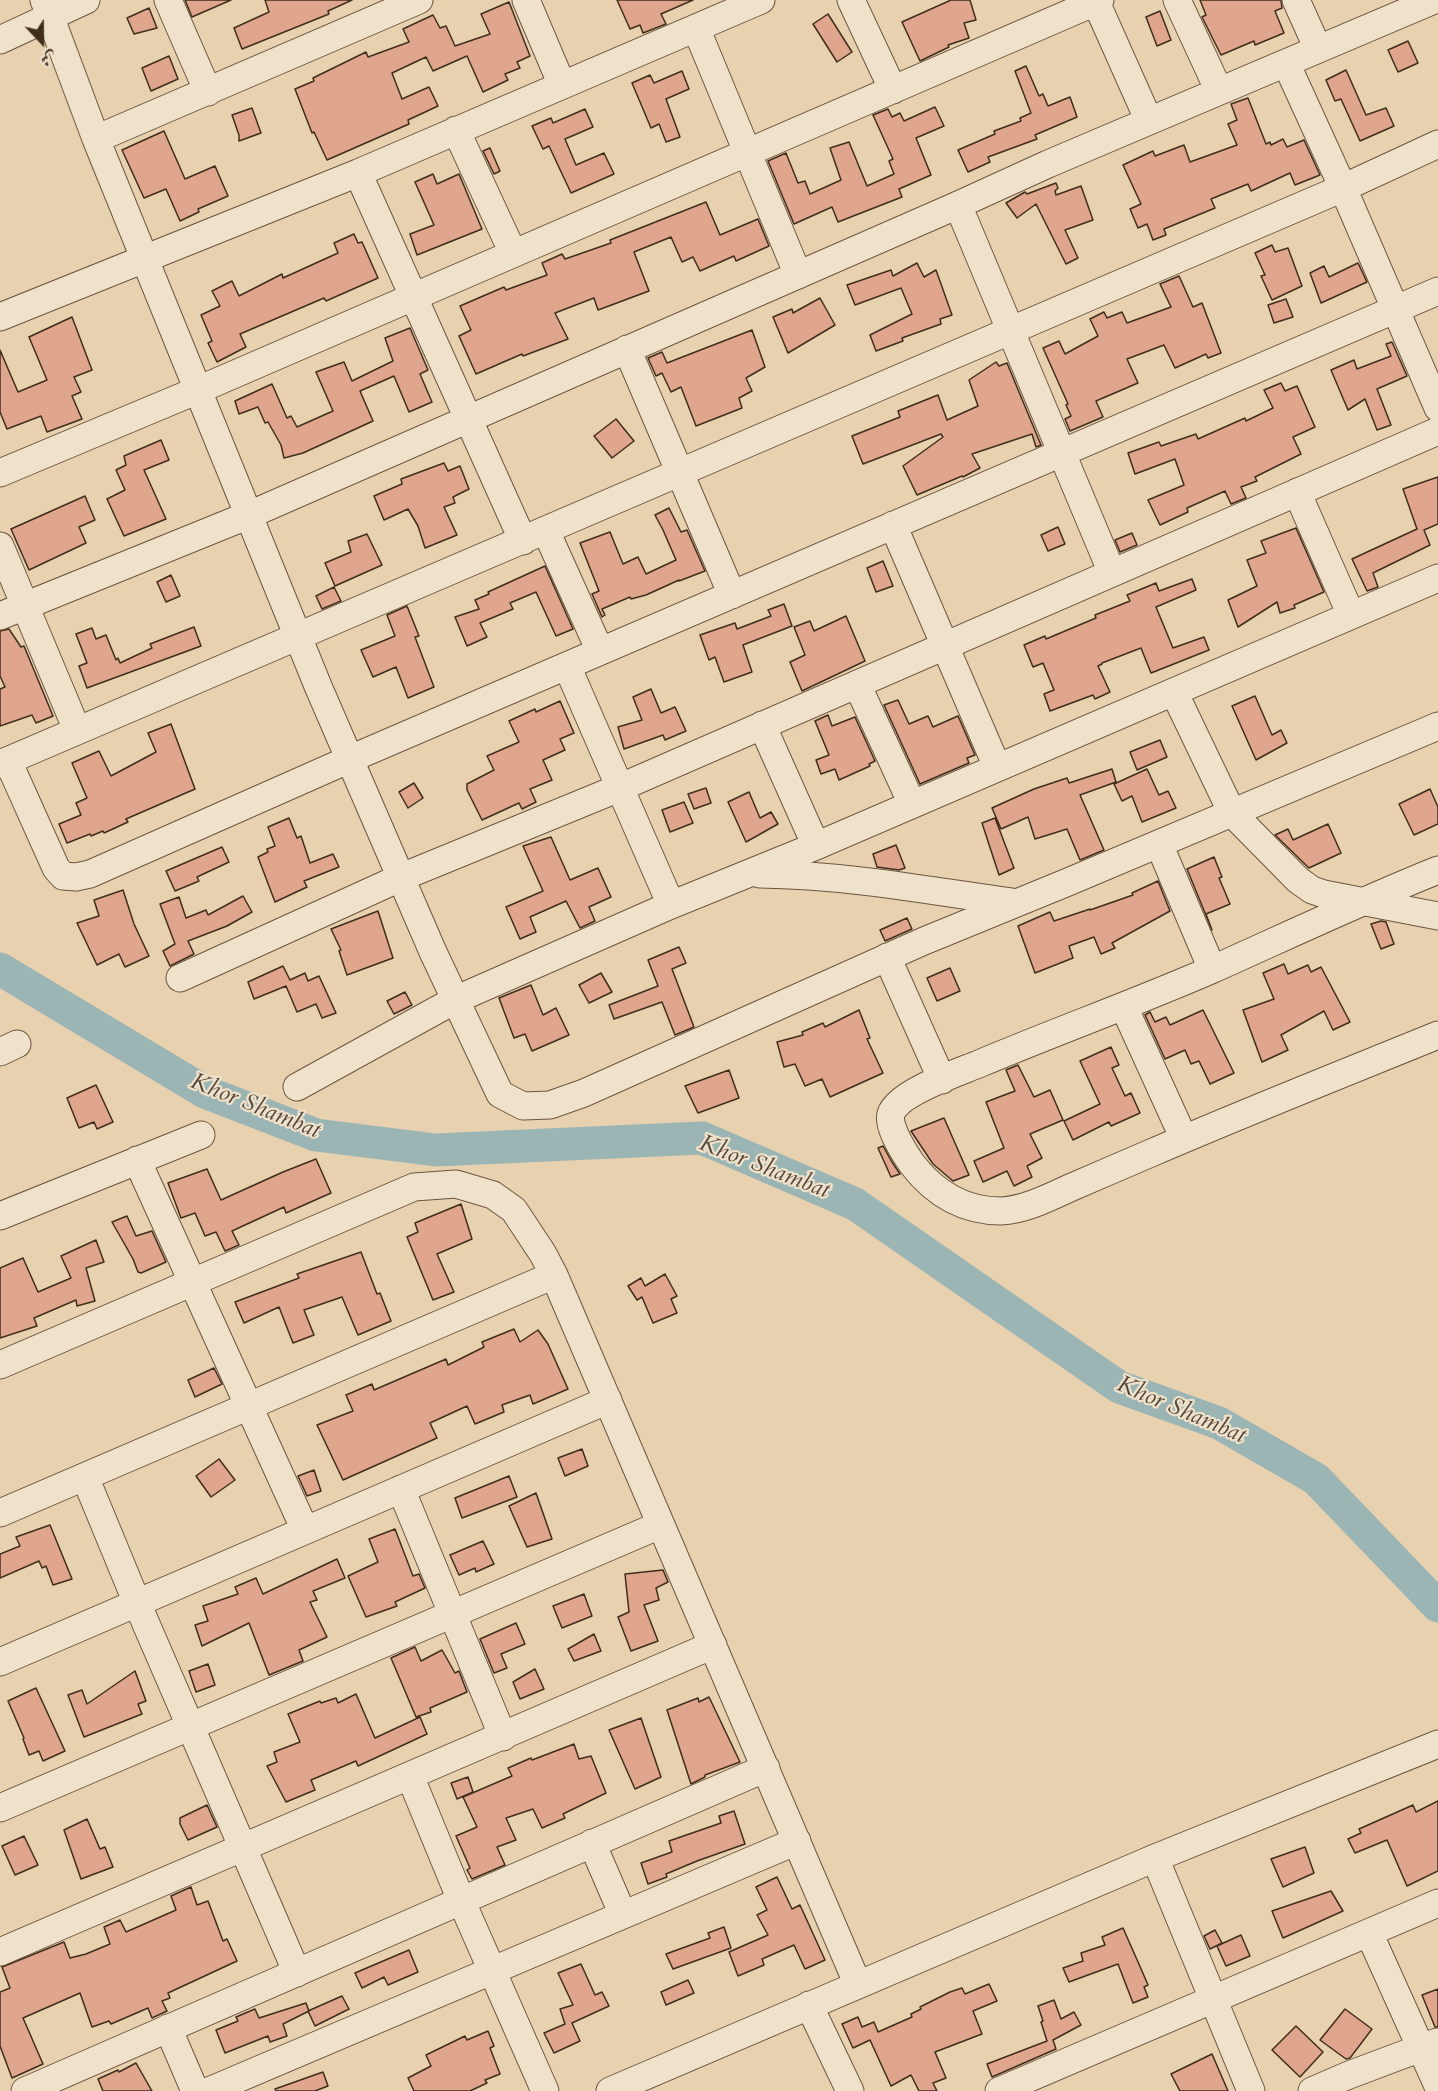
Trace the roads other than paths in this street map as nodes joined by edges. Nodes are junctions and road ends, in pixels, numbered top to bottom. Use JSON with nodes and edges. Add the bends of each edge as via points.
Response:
{"nodes":[{"id":1,"x":86,"y":0,"type":"edge"},
{"id":2,"x":168,"y":0,"type":"edge"},
{"id":3,"x":419,"y":0,"type":"edge"},
{"id":4,"x":526,"y":0,"type":"edge"},
{"id":5,"x":761,"y":0,"type":"edge"},
{"id":6,"x":851,"y":0,"type":"edge"},
{"id":7,"x":1177,"y":0,"type":"edge"},
{"id":8,"x":1296,"y":0,"type":"edge"},
{"id":9,"x":1434,"y":0,"type":"edge"},
{"id":10,"x":1098,"y":1,"type":"edge"},
{"id":11,"x":47,"y":8,"type":"edge"},
{"id":12,"x":696,"y":28,"type":"junction"},
{"id":13,"x":0,"y":40,"type":"edge"},
{"id":14,"x":1318,"y":49,"type":"junction"},
{"id":15,"x":1287,"y":63,"type":"junction"},
{"id":16,"x":562,"y":85,"type":"junction"},
{"id":17,"x":893,"y":90,"type":"junction"},
{"id":18,"x":1219,"y":91,"type":"junction"},
{"id":19,"x":208,"y":92,"type":"junction"},
{"id":20,"x":1149,"y":121,"type":"junction"},
{"id":21,"x":456,"y":130,"type":"junction"},
{"id":22,"x":96,"y":140,"type":"junction"},
{"id":23,"x":1438,"y":144,"type":"edge"},
{"id":24,"x":747,"y":152,"type":"junction"},
{"id":25,"x":358,"y":173,"type":"junction"},
{"id":26,"x":1343,"y":188,"type":"junction"},
{"id":27,"x":958,"y":205,"type":"junction"},
{"id":28,"x":513,"y":253,"type":"junction"},
{"id":29,"x":144,"y":259,"type":"junction"},
{"id":30,"x":798,"y":275,"type":"junction"},
{"id":31,"x":1438,"y":291,"type":"edge"},
{"id":32,"x":414,"y":296,"type":"junction"},
{"id":33,"x":1396,"y":310,"type":"junction"},
{"id":34,"x":0,"y":317,"type":"edge"},
{"id":35,"x":1011,"y":331,"type":"junction"},
{"id":36,"x":627,"y":349,"type":"junction"},
{"id":37,"x":198,"y":390,"type":"junction"},
{"id":38,"x":1438,"y":408,"type":"edge"},
{"id":39,"x":468,"y":420,"type":"junction"},
{"id":40,"x":1438,"y":431,"type":"edge"},
{"id":41,"x":1062,"y":453,"type":"junction"},
{"id":42,"x":0,"y":472,"type":"edge"},
{"id":43,"x":679,"y":473,"type":"junction"},
{"id":44,"x":1297,"y":492,"type":"junction"},
{"id":45,"x":249,"y":515,"type":"junction"},
{"id":46,"x":893,"y":525,"type":"junction"},
{"id":47,"x":535,"y":536,"type":"junction"},
{"id":48,"x":0,"y":546,"type":"edge"},
{"id":49,"x":1112,"y":573,"type":"junction"},
{"id":50,"x":1438,"y":578,"type":"edge"},
{"id":51,"x":732,"y":595,"type":"junction"},
{"id":52,"x":25,"y":606,"type":"junction"},
{"id":53,"x":1351,"y":615,"type":"junction"},
{"id":54,"x":0,"y":616,"type":"edge"},
{"id":55,"x":299,"y":636,"type":"junction"},
{"id":56,"x":945,"y":646,"type":"junction"},
{"id":57,"x":600,"y":651,"type":"junction"},
{"id":58,"x":567,"y":666,"type":"junction"},
{"id":59,"x":857,"y":684,"type":"junction"},
{"id":60,"x":1174,"y":692,"type":"junction"},
{"id":61,"x":762,"y":725,"type":"junction"},
{"id":62,"x":1438,"y":726,"type":"edge"},
{"id":63,"x":77,"y":730,"type":"junction"},
{"id":64,"x":350,"y":759,"type":"junction"},
{"id":65,"x":4,"y":762,"type":"edge"},
{"id":66,"x":997,"y":767,"type":"junction"},
{"id":67,"x":619,"y":788,"type":"junction"},
{"id":68,"x":912,"y":804,"type":"junction"},
{"id":69,"x":1232,"y":813,"type":"junction"},
{"id":70,"x":1159,"y":844,"type":"junction"},
{"id":71,"x":816,"y":846,"type":"junction"},
{"id":72,"x":1438,"y":870,"type":"edge"},
{"id":73,"x":749,"y":874,"type":"junction"},
{"id":74,"x":402,"y":877,"type":"junction"},
{"id":75,"x":1363,"y":900,"type":"junction"},
{"id":76,"x":1018,"y":903,"type":"junction"},
{"id":77,"x":671,"y":905,"type":"junction"},
{"id":78,"x":1438,"y":916,"type":"edge"},
{"id":79,"x":887,"y":957,"type":"junction"},
{"id":80,"x":1212,"y":969,"type":"junction"},
{"id":81,"x":180,"y":978,"type":"dead end"},
{"id":82,"x":455,"y":1000,"type":"junction"},
{"id":83,"x":1124,"y":1006,"type":"junction"},
{"id":84,"x":1438,"y":1035,"type":"edge"},
{"id":85,"x":942,"y":1080,"type":"junction"},
{"id":86,"x":297,"y":1086,"type":"dead end"},
{"id":87,"x":201,"y":1136,"type":"dead end"},
{"id":88,"x":1184,"y":1139,"type":"junction"},
{"id":89,"x":137,"y":1160,"type":"junction"},
{"id":90,"x":0,"y":1216,"type":"edge"},
{"id":91,"x":554,"y":1275,"type":"junction"},
{"id":92,"x":194,"y":1282,"type":"junction"},
{"id":93,"x":0,"y":1365,"type":"edge"},
{"id":94,"x":608,"y":1400,"type":"junction"},
{"id":95,"x":249,"y":1406,"type":"junction"},
{"id":96,"x":85,"y":1476,"type":"junction"},
{"id":97,"x":401,"y":1489,"type":"junction"},
{"id":98,"x":0,"y":1513,"type":"edge"},
{"id":99,"x":660,"y":1524,"type":"junction"},
{"id":100,"x":305,"y":1530,"type":"junction"},
{"id":101,"x":137,"y":1603,"type":"junction"},
{"id":102,"x":453,"y":1613,"type":"junction"},
{"id":103,"x":713,"y":1646,"type":"junction"},
{"id":104,"x":0,"y":1662,"type":"edge"},
{"id":105,"x":190,"y":1726,"type":"junction"},
{"id":106,"x":502,"y":1737,"type":"junction"},
{"id":107,"x":1438,"y":1744,"type":"edge"},
{"id":108,"x":766,"y":1768,"type":"junction"},
{"id":109,"x":410,"y":1776,"type":"junction"},
{"id":110,"x":0,"y":1808,"type":"edge"},
{"id":111,"x":797,"y":1841,"type":"junction"},
{"id":112,"x":592,"y":1844,"type":"junction"},
{"id":113,"x":242,"y":1848,"type":"junction"},
{"id":114,"x":1155,"y":1858,"type":"junction"},
{"id":115,"x":461,"y":1900,"type":"junction"},
{"id":116,"x":1438,"y":1903,"type":"edge"},
{"id":117,"x":623,"y":1915,"type":"junction"},
{"id":118,"x":1369,"y":1933,"type":"junction"},
{"id":119,"x":0,"y":1952,"type":"edge"},
{"id":120,"x":492,"y":1971,"type":"junction"},
{"id":121,"x":297,"y":1973,"type":"junction"},
{"id":122,"x":858,"y":1985,"type":"junction"},
{"id":123,"x":1214,"y":1999,"type":"junction"},
{"id":124,"x":809,"y":2005,"type":"junction"},
{"id":125,"x":168,"y":2028,"type":"junction"},
{"id":126,"x":1429,"y":2045,"type":"edge"},
{"id":127,"x":1438,"y":2086,"type":"edge"},
{"id":128,"x":25,"y":2091,"type":"edge"},
{"id":129,"x":195,"y":2091,"type":"edge"},
{"id":130,"x":209,"y":2091,"type":"edge"},
{"id":131,"x":545,"y":2091,"type":"edge"},
{"id":132,"x":610,"y":2091,"type":"edge"},
{"id":133,"x":850,"y":2091,"type":"edge"},
{"id":134,"x":999,"y":2091,"type":"edge"},
{"id":135,"x":1251,"y":2091,"type":"edge"},
{"id":136,"x":1312,"y":2091,"type":"edge"}],
"edges":[{"from":1,"to":11,"type":"street"},
{"from":2,"to":19,"type":"street"},
{"from":3,"to":19,"type":"street"},
{"from":4,"to":16,"type":"street"},
{"from":5,"to":12,"type":"street"},
{"from":6,"to":17,"type":"street"},
{"from":7,"to":18,"type":"street"},
{"from":8,"to":14,"type":"street"},
{"from":9,"to":14,"type":"street"},
{"from":10,"to":17,"type":"street"},
{"from":10,"to":20,"type":"street"},
{"from":11,"to":13,"type":"street"},
{"from":11,"to":22,"type":"street"},
{"from":12,"to":16,"type":"street"},
{"from":12,"to":24,"type":"street"},
{"from":14,"to":15,"type":"street"},
{"from":15,"to":18,"type":"street"},
{"from":15,"to":26,"type":"street"},
{"from":16,"to":21,"type":"street"},
{"from":17,"to":24,"type":"street"},
{"from":18,"to":20,"type":"street"},
{"from":19,"to":22,"type":"street"},
{"from":20,"to":27,"type":"street"},
{"from":21,"to":25,"type":"street"},
{"from":21,"to":28,"type":"street"},
{"from":22,"to":29,"type":"street"},
{"from":23,"to":26,"type":"street"},
{"from":24,"to":28,"type":"street"},
{"from":24,"to":30,"type":"street"},
{"from":25,"to":29,"type":"street"},
{"from":25,"to":32,"type":"street"},
{"from":26,"to":33,"type":"street"},
{"from":26,"to":35,"type":"street"},
{"from":27,"to":30,"type":"street"},
{"from":27,"to":35,"type":"street"},
{"from":28,"to":32,"type":"street"},
{"from":29,"to":34,"type":"street"},
{"from":29,"to":37,"type":"street"},
{"from":30,"to":36,"type":"street"},
{"from":31,"to":33,"type":"street"},
{"from":32,"to":37,"type":"street"},
{"from":32,"to":39,"type":"street"},
{"from":33,"to":38,"type":"street"},
{"from":33,"to":41,"type":"street"},
{"from":35,"to":41,"type":"street"},
{"from":35,"to":43,"type":"street"},
{"from":36,"to":39,"type":"street"},
{"from":36,"to":43,"type":"street"},
{"from":37,"to":42,"type":"street"},
{"from":37,"to":45,"type":"street"},
{"from":39,"to":45,"type":"street"},
{"from":39,"to":47,"type":"street"},
{"from":40,"to":44,"type":"street"},
{"from":41,"to":46,"type":"street"},
{"from":41,"to":49,"type":"street"},
{"from":43,"to":47,"type":"street"},
{"from":43,"to":51,"type":"street"},
{"from":44,"to":49,"type":"street"},
{"from":44,"to":53,"type":"street"},
{"from":45,"to":52,"type":"street"},
{"from":45,"to":55,"type":"street"},
{"from":46,"to":51,"type":"street"},
{"from":46,"to":56,"type":"street"},
{"from":47,"to":55,"type":"street"},
{"from":47,"to":57,"type":"street"},
{"from":48,"to":52,"type":"street"},
{"from":49,"to":56,"type":"street"},
{"from":50,"to":53,"type":"street"},
{"from":51,"to":57,"type":"street"},
{"from":52,"to":54,"type":"street"},
{"from":52,"to":63,"type":"street"},
{"from":53,"to":60,"type":"street"},
{"from":55,"to":63,"type":"street"},
{"from":55,"to":64,"type":"street"},
{"from":56,"to":59,"type":"street"},
{"from":56,"to":66,"type":"street"},
{"from":57,"to":58,"type":"street"},
{"from":58,"to":64,"type":"street"},
{"from":58,"to":67,"type":"street"},
{"from":59,"to":61,"type":"street"},
{"from":59,"to":68,"type":"street"},
{"from":60,"to":66,"type":"street"},
{"from":60,"to":69,"type":"street"},
{"from":61,"to":67,"type":"street"},
{"from":61,"to":71,"type":"street"},
{"from":62,"to":69,"type":"street"},
{"from":63,"to":65,"type":"street"},
{"from":64,"to":65,"type":"street","via":[[76,877],[63,876],[56,868]]},
{"from":64,"to":74,"type":"street"},
{"from":66,"to":68,"type":"street"},
{"from":67,"to":74,"type":"street"},
{"from":67,"to":77,"type":"street"},
{"from":68,"to":71,"type":"street"},
{"from":69,"to":70,"type":"street"},
{"from":69,"to":75,"type":"street","via":[[1312,890]]},
{"from":70,"to":76,"type":"street"},
{"from":70,"to":80,"type":"street"},
{"from":71,"to":73,"type":"street"},
{"from":72,"to":75,"type":"street"},
{"from":73,"to":76,"type":"street","via":[[856,879]]},
{"from":73,"to":77,"type":"street"},
{"from":74,"to":81,"type":"street"},
{"from":74,"to":82,"type":"street"},
{"from":75,"to":78,"type":"street"},
{"from":75,"to":80,"type":"street"},
{"from":76,"to":79,"type":"street"},
{"from":77,"to":82,"type":"street"},
{"from":79,"to":82,"type":"street","via":[[584,1093],[550,1104],[523,1106],[500,1094]]},
{"from":79,"to":85,"type":"street"},
{"from":80,"to":83,"type":"street"},
{"from":82,"to":86,"type":"street"},
{"from":83,"to":85,"type":"street"},
{"from":83,"to":88,"type":"street"},
{"from":84,"to":88,"type":"street"},
{"from":85,"to":88,"type":"street","via":[[898,1103],[891,1121],[905,1155],[922,1178],[943,1195],[976,1210],[1005,1211],[1037,1202]]},
{"from":87,"to":89,"type":"street"},
{"from":89,"to":90,"type":"street"},
{"from":89,"to":92,"type":"street"},
{"from":91,"to":92,"type":"street","via":[[514,1210],[493,1195],[456,1184],[414,1187]]},
{"from":91,"to":94,"type":"street"},
{"from":91,"to":95,"type":"street"},
{"from":92,"to":93,"type":"street"},
{"from":92,"to":95,"type":"street"},
{"from":94,"to":97,"type":"street"},
{"from":94,"to":99,"type":"street"},
{"from":95,"to":96,"type":"street"},
{"from":95,"to":100,"type":"street"},
{"from":96,"to":98,"type":"street"},
{"from":96,"to":101,"type":"street"},
{"from":97,"to":100,"type":"street"},
{"from":97,"to":102,"type":"street"},
{"from":99,"to":102,"type":"street"},
{"from":99,"to":103,"type":"street"},
{"from":100,"to":101,"type":"street"},
{"from":101,"to":104,"type":"street"},
{"from":101,"to":105,"type":"street"},
{"from":102,"to":105,"type":"street"},
{"from":102,"to":106,"type":"street"},
{"from":103,"to":106,"type":"street"},
{"from":103,"to":108,"type":"street"},
{"from":105,"to":110,"type":"street"},
{"from":105,"to":113,"type":"street"},
{"from":106,"to":109,"type":"street"},
{"from":107,"to":114,"type":"street"},
{"from":108,"to":111,"type":"street"},
{"from":108,"to":112,"type":"street"},
{"from":109,"to":113,"type":"street"},
{"from":109,"to":115,"type":"street"},
{"from":111,"to":117,"type":"street"},
{"from":111,"to":122,"type":"street"},
{"from":112,"to":115,"type":"street"},
{"from":112,"to":117,"type":"street"},
{"from":113,"to":119,"type":"street"},
{"from":113,"to":121,"type":"street"},
{"from":114,"to":122,"type":"street"},
{"from":114,"to":123,"type":"street"},
{"from":115,"to":120,"type":"street"},
{"from":115,"to":121,"type":"street"},
{"from":116,"to":118,"type":"street"},
{"from":117,"to":120,"type":"street"},
{"from":118,"to":123,"type":"street"},
{"from":118,"to":126,"type":"street"},
{"from":120,"to":130,"type":"street"},
{"from":120,"to":131,"type":"street"},
{"from":121,"to":125,"type":"street"},
{"from":122,"to":124,"type":"street"},
{"from":123,"to":134,"type":"street"},
{"from":123,"to":135,"type":"street"},
{"from":124,"to":132,"type":"street"},
{"from":124,"to":133,"type":"street"},
{"from":125,"to":128,"type":"street"},
{"from":125,"to":129,"type":"street"},
{"from":126,"to":127,"type":"street"},
{"from":126,"to":136,"type":"street"}]}
